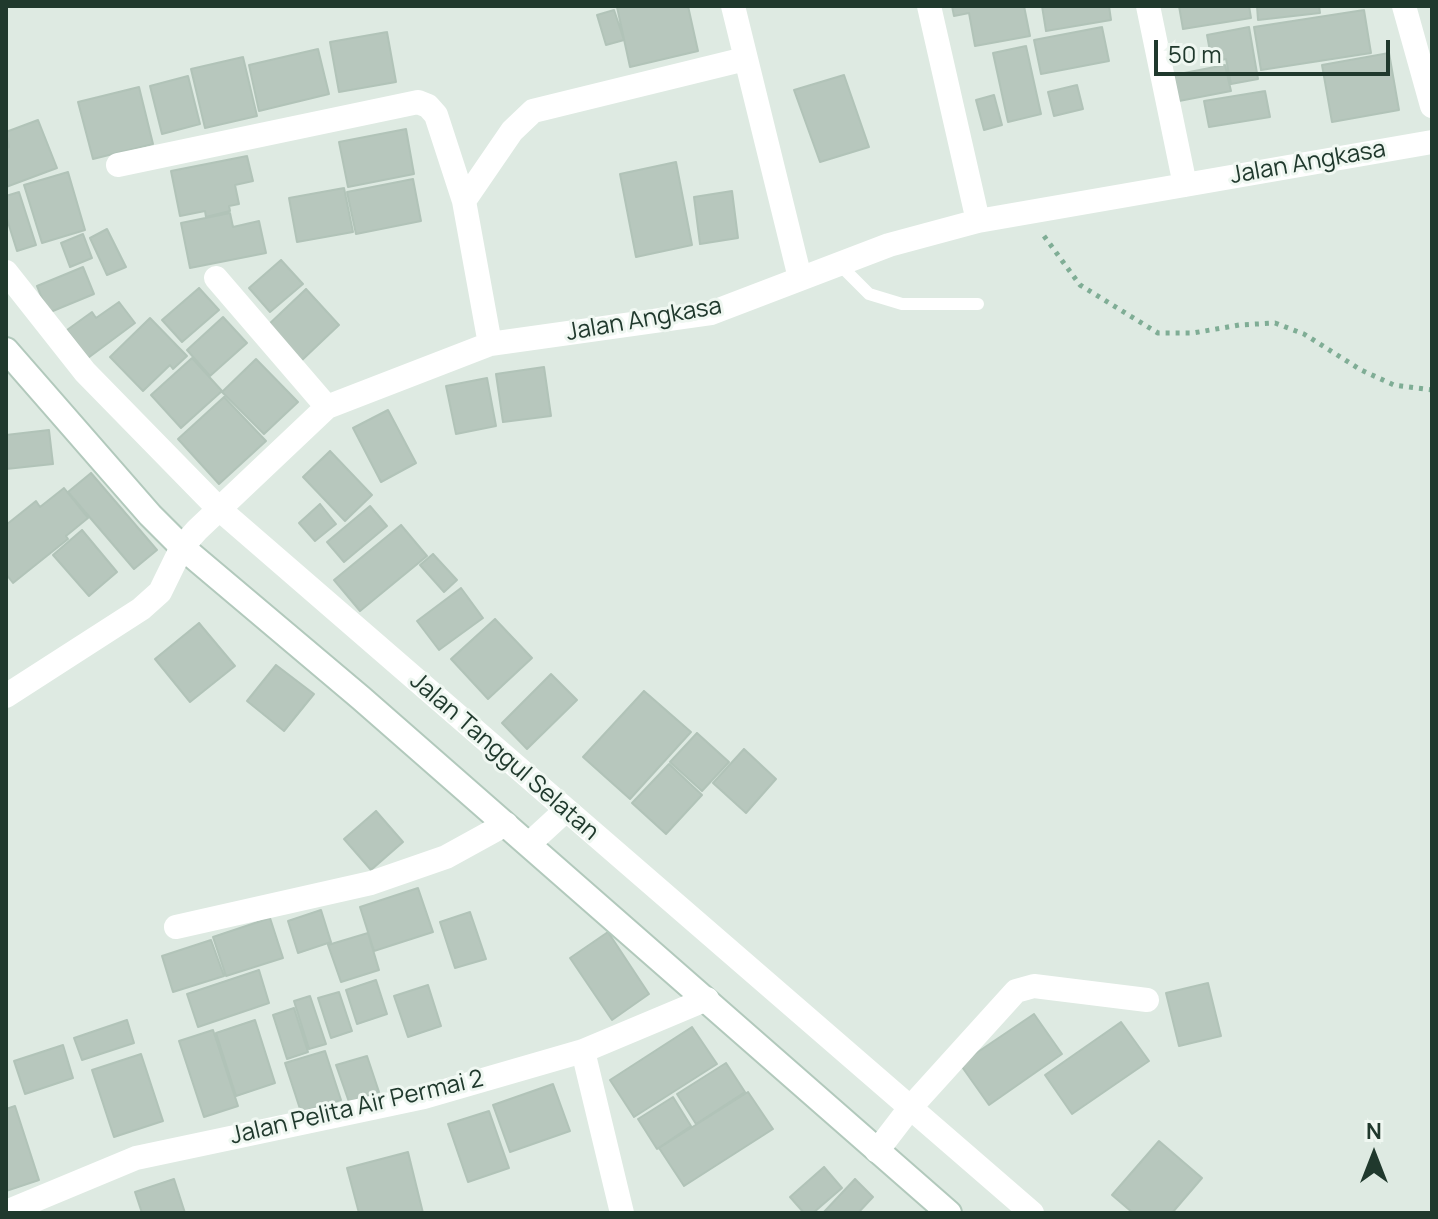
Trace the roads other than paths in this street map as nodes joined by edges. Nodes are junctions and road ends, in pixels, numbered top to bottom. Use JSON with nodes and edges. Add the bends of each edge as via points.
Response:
{"nodes":[{"id":1,"x":733,"y":6,"type":"edge"},
{"id":2,"x":929,"y":6,"type":"edge"},
{"id":3,"x":1148,"y":6,"type":"edge"},
{"id":4,"x":1404,"y":6,"type":"edge"},
{"id":5,"x":745,"y":59,"type":"junction"},
{"id":6,"x":1432,"y":104,"type":"edge"},
{"id":7,"x":1432,"y":142,"type":"edge"},
{"id":8,"x":118,"y":165,"type":"dead end"},
{"id":9,"x":1185,"y":185,"type":"junction"},
{"id":10,"x":464,"y":201,"type":"junction"},
{"id":11,"x":978,"y":221,"type":"junction"},
{"id":12,"x":839,"y":264,"type":"junction"},
{"id":13,"x":6,"y":272,"type":"edge"},
{"id":14,"x":216,"y":278,"type":"dead end"},
{"id":15,"x":800,"y":278,"type":"junction"},
{"id":16,"x":978,"y":304,"type":"dead end"},
{"id":17,"x":490,"y":344,"type":"junction"},
{"id":18,"x":6,"y":350,"type":"edge"},
{"id":19,"x":327,"y":407,"type":"junction"},
{"id":20,"x":202,"y":526,"type":"junction"},
{"id":21,"x":6,"y":696,"type":"edge"},
{"id":22,"x":566,"y":810,"type":"junction"},
{"id":23,"x":506,"y":824,"type":"junction"},
{"id":24,"x":529,"y":844,"type":"junction"},
{"id":25,"x":176,"y":927,"type":"dead end"},
{"id":26,"x":707,"y":999,"type":"junction"},
{"id":27,"x":1147,"y":1000,"type":"dead end"},
{"id":28,"x":583,"y":1051,"type":"junction"},
{"id":29,"x":910,"y":1108,"type":"junction"},
{"id":30,"x":877,"y":1151,"type":"junction"},
{"id":31,"x":6,"y":1212,"type":"edge"},
{"id":32,"x":622,"y":1213,"type":"edge"},
{"id":33,"x":949,"y":1213,"type":"edge"},
{"id":34,"x":1032,"y":1213,"type":"edge"}],
"edges":[{"from":1,"to":5,"type":"street"},
{"from":2,"to":11,"type":"street"},
{"from":3,"to":9,"type":"street"},
{"from":4,"to":6,"type":"street"},
{"from":5,"to":10,"type":"street","via":[[533,111],[512,131]]},
{"from":5,"to":15,"type":"street"},
{"from":7,"to":9,"type":"street","name":"Jalan Angkasa"},
{"from":8,"to":10,"type":"street","via":[[418,102],[436,115]]},
{"from":9,"to":11,"type":"street","name":"Jalan Angkasa"},
{"from":10,"to":17,"type":"street"},
{"from":11,"to":12,"type":"street","name":"Jalan Angkasa"},
{"from":12,"to":15,"type":"street","name":"Jalan Angkasa"},
{"from":12,"to":16,"type":"lane","via":[[869,294],[902,304]]},
{"from":13,"to":20,"type":"street","name":"Jalan Tanggul Selatan"},
{"from":14,"to":19,"type":"street"},
{"from":15,"to":17,"type":"street","name":"Jalan Angkasa","via":[[711,313]]},
{"from":17,"to":19,"type":"street","name":"Jalan Angkasa"},
{"from":18,"to":20,"type":"street","name":"Jalan Tanggul Selatan","via":[[150,515]]},
{"from":19,"to":20,"type":"street","name":"Jalan Angkasa"},
{"from":20,"to":21,"type":"street","via":[[160,592],[141,609]]},
{"from":20,"to":22,"type":"street","name":"Jalan Tanggul Selatan"},
{"from":20,"to":23,"type":"street","name":"Jalan Tanggul Selatan"},
{"from":22,"to":24,"type":"street"},
{"from":22,"to":29,"type":"street","name":"Jalan Tanggul Selatan"},
{"from":23,"to":24,"type":"street","name":"Jalan Tanggul Selatan"},
{"from":23,"to":25,"type":"street","via":[[446,857],[371,883]]},
{"from":24,"to":26,"type":"street","name":"Jalan Tanggul Selatan"},
{"from":26,"to":28,"type":"street","name":"Jalan Pelita Air Permai 2"},
{"from":26,"to":30,"type":"street","name":"Jalan Tanggul Selatan"},
{"from":27,"to":29,"type":"street","via":[[1034,986],[1016,991]]},
{"from":28,"to":31,"type":"street","name":"Jalan Pelita Air Permai 2","via":[[424,1097],[136,1158]]},
{"from":28,"to":32,"type":"street"},
{"from":29,"to":30,"type":"street"},
{"from":29,"to":34,"type":"street","name":"Jalan Tanggul Selatan"},
{"from":30,"to":33,"type":"street","name":"Jalan Tanggul Selatan"}]}
